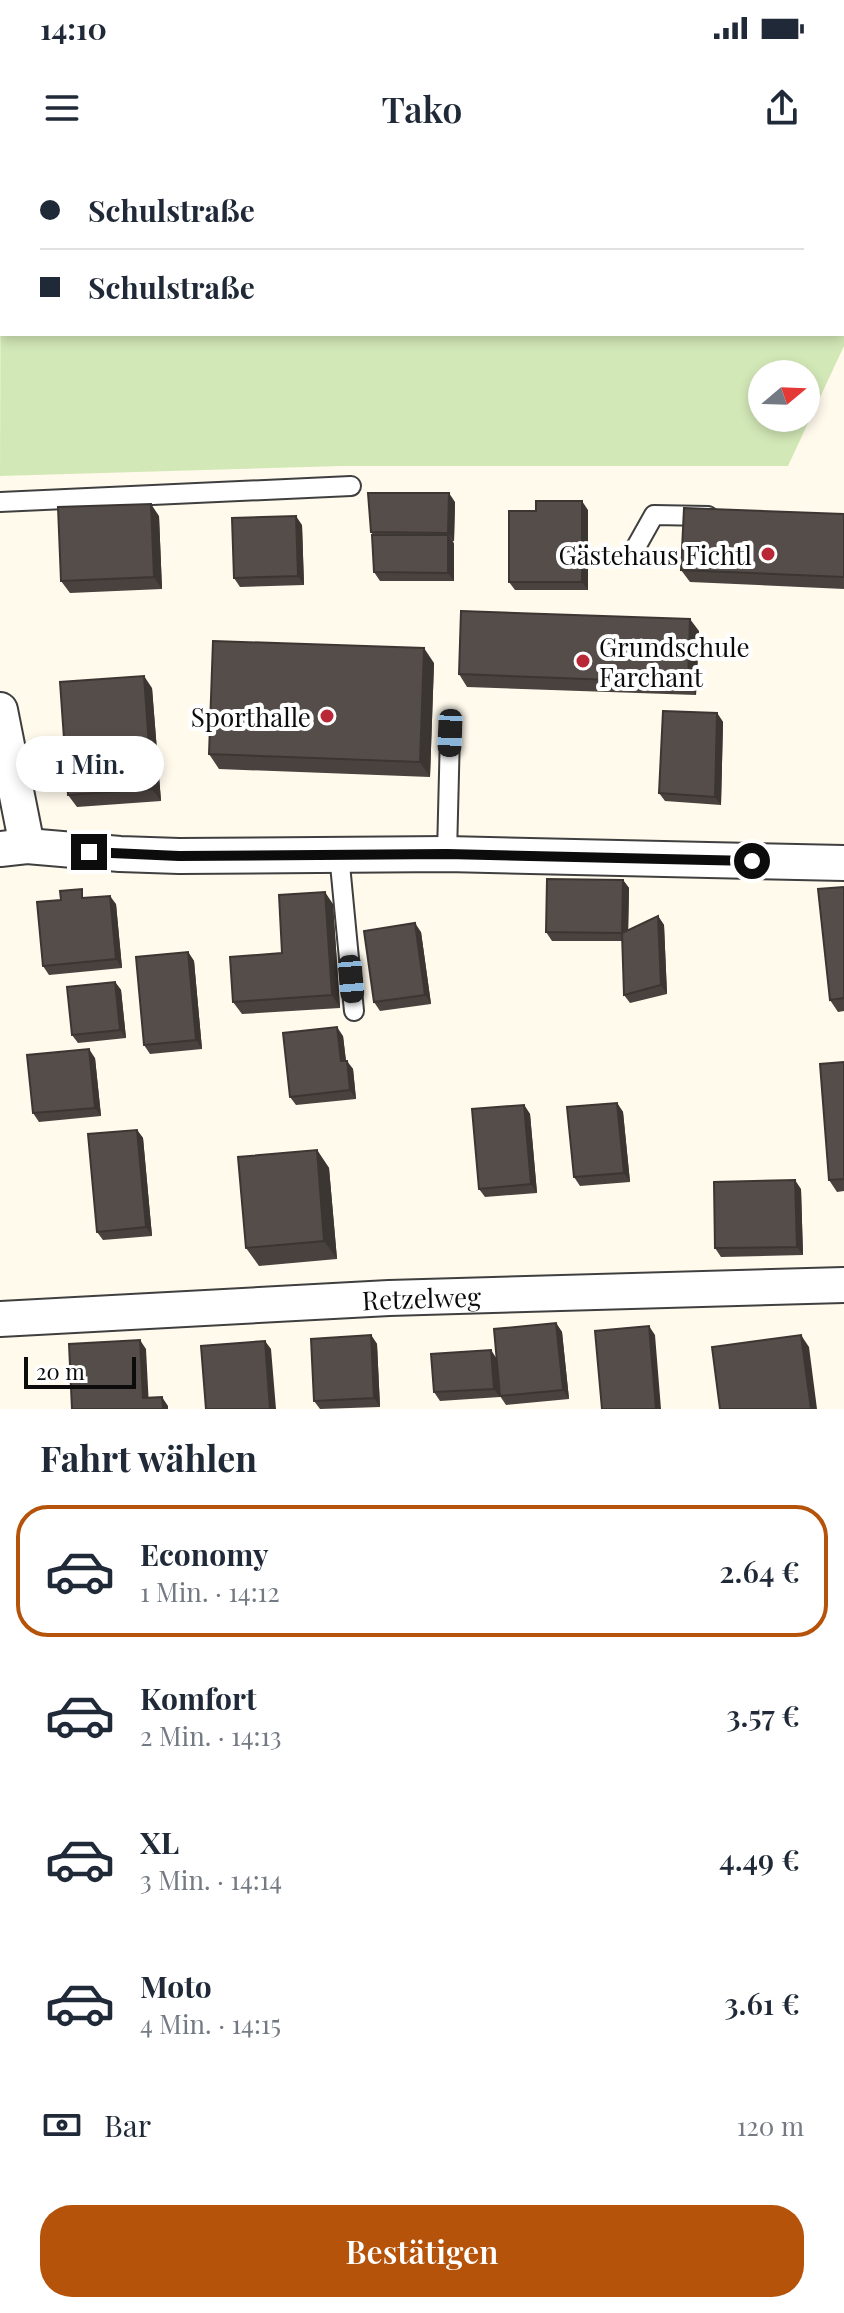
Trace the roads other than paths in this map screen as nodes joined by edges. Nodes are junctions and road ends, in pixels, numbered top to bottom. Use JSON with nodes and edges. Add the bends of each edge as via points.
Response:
{"nodes":[{"id":1,"x":351,"y":486,"type":"dead end"},
{"id":2,"x":0,"y":502,"type":"edge"},
{"id":3,"x":733,"y":517,"type":"edge"},
{"id":4,"x":631,"y":556,"type":"dead end"},
{"id":5,"x":0,"y":710,"type":"edge"},
{"id":6,"x":450,"y":733,"type":"dead end"},
{"id":7,"x":14,"y":848,"type":"edge"},
{"id":8,"x":339,"y":854,"type":"junction"},
{"id":9,"x":447,"y":854,"type":"junction"},
{"id":10,"x":844,"y":863,"type":"edge"},
{"id":11,"x":354,"y":1011,"type":"dead end"},
{"id":12,"x":844,"y":1285,"type":"edge"},
{"id":13,"x":0,"y":1319,"type":"edge"}],
"edges":[{"from":1,"to":2,"type":"lane"},
{"from":3,"to":4,"type":"lane","via":[[654,515]]},
{"from":5,"to":7,"type":"street"},
{"from":6,"to":9,"type":"lane"},
{"from":7,"to":8,"type":"street","via":[[179,856]]},
{"from":8,"to":9,"type":"street"},
{"from":8,"to":11,"type":"lane"},
{"from":9,"to":10,"type":"street"},
{"from":12,"to":13,"type":"street","name":"Retzelweg","via":[[389,1298]]}]}
